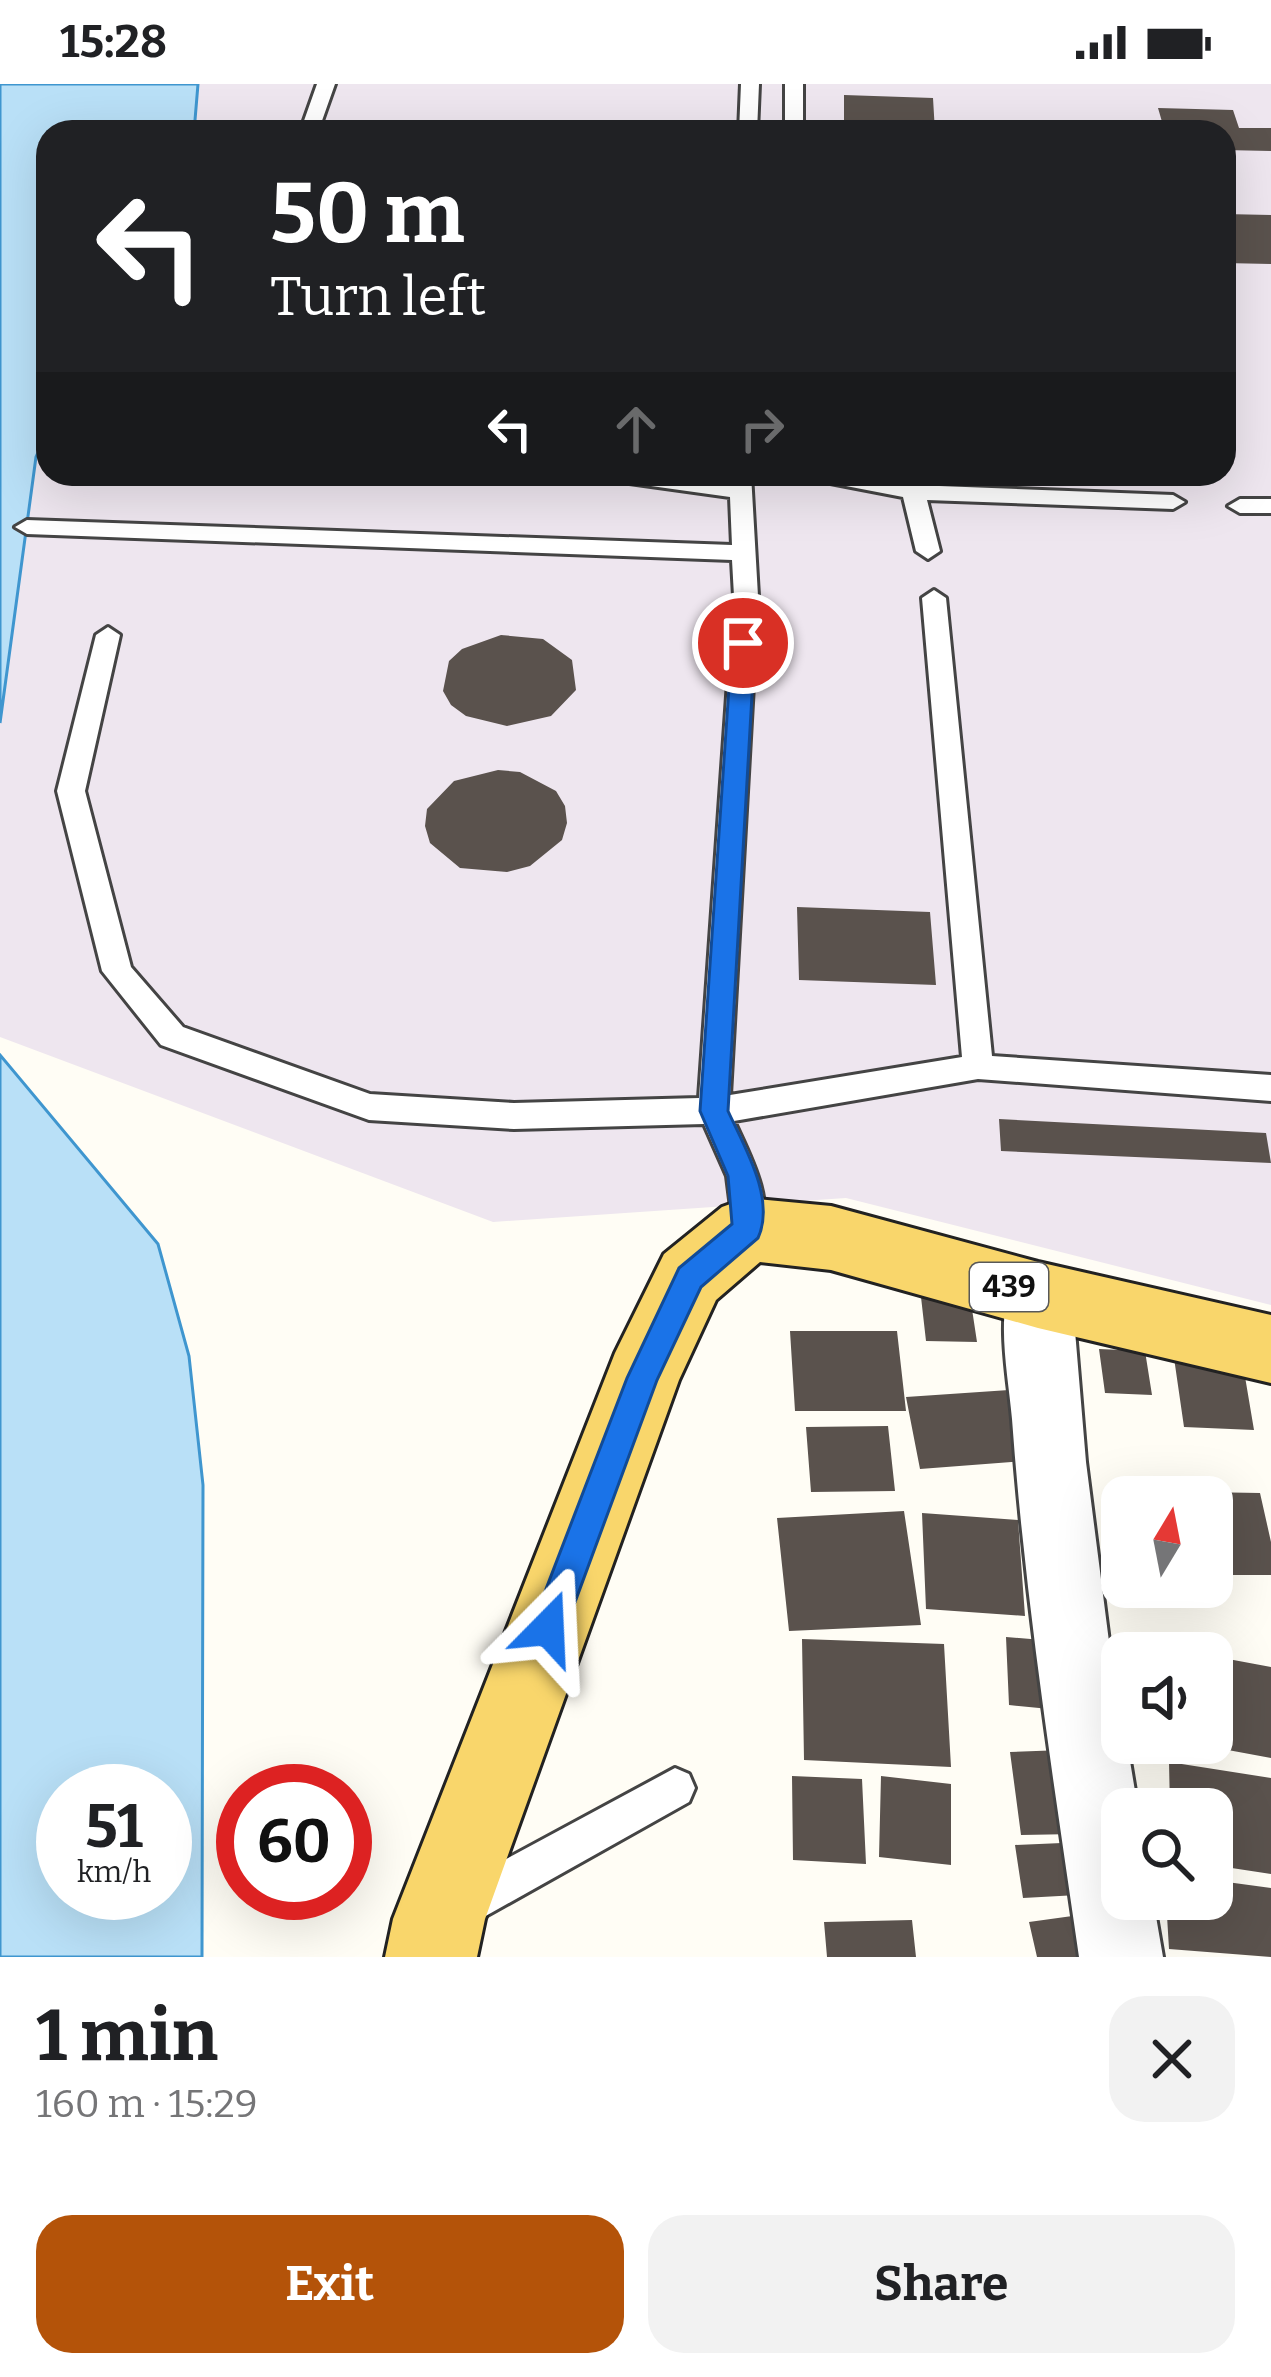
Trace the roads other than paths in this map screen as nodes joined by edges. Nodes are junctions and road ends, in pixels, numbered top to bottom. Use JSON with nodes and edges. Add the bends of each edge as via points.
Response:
{"nodes":[{"id":1,"x":326,"y":84,"type":"edge"},
{"id":2,"x":750,"y":84,"type":"edge"},
{"id":3,"x":794,"y":84,"type":"edge"},
{"id":4,"x":313,"y":120,"type":"edge"},
{"id":5,"x":748,"y":120,"type":"edge"},
{"id":6,"x":794,"y":120,"type":"edge"},
{"id":7,"x":739,"y":486,"type":"edge"},
{"id":8,"x":882,"y":486,"type":"edge"},
{"id":9,"x":913,"y":492,"type":"junction"},
{"id":10,"x":1173,"y":502,"type":"dead end"},
{"id":11,"x":1240,"y":506,"type":"dead end"},
{"id":12,"x":1271,"y":506,"type":"edge"},
{"id":13,"x":27,"y":527,"type":"dead end"},
{"id":14,"x":928,"y":550,"type":"dead end"},
{"id":15,"x":744,"y":553,"type":"junction"},
{"id":16,"x":934,"y":598,"type":"dead end"},
{"id":17,"x":108,"y":635,"type":"dead end"},
{"id":18,"x":978,"y":1066,"type":"junction"},
{"id":19,"x":1271,"y":1088,"type":"edge"},
{"id":20,"x":714,"y":1111,"type":"junction"},
{"id":21,"x":747,"y":1229,"type":"junction"},
{"id":22,"x":1038,"y":1295,"type":"junction"},
{"id":23,"x":1271,"y":1349,"type":"edge"},
{"id":24,"x":675,"y":1788,"type":"dead end"},
{"id":25,"x":435,"y":1938,"type":"edge"},
{"id":26,"x":1121,"y":1957,"type":"edge"}],
"edges":[{"from":1,"to":4,"type":"lane"},
{"from":2,"to":5,"type":"lane"},
{"from":3,"to":6,"type":"lane"},
{"from":7,"to":15,"type":"lane"},
{"from":8,"to":9,"type":"lane"},
{"from":9,"to":10,"type":"lane"},
{"from":9,"to":14,"type":"lane"},
{"from":11,"to":12,"type":"lane"},
{"from":13,"to":15,"type":"lane"},
{"from":15,"to":20,"type":"lane"},
{"from":16,"to":18,"type":"lane"},
{"from":17,"to":20,"type":"lane","via":[[71,791],[117,971],[172,1036],[369,1107],[514,1116]]},
{"from":18,"to":19,"type":"lane"},
{"from":18,"to":20,"type":"lane"},
{"from":20,"to":21,"type":"lane","via":[[743,1176]]},
{"from":21,"to":22,"type":"main road","number":"439","via":[[831,1238]]},
{"from":21,"to":25,"type":"main road","via":[[690,1277],[642,1378]]},
{"from":22,"to":23,"type":"main road","number":"439"},
{"from":22,"to":26,"type":"street","via":[[1044,1426]]},
{"from":24,"to":25,"type":"lane"}]}
